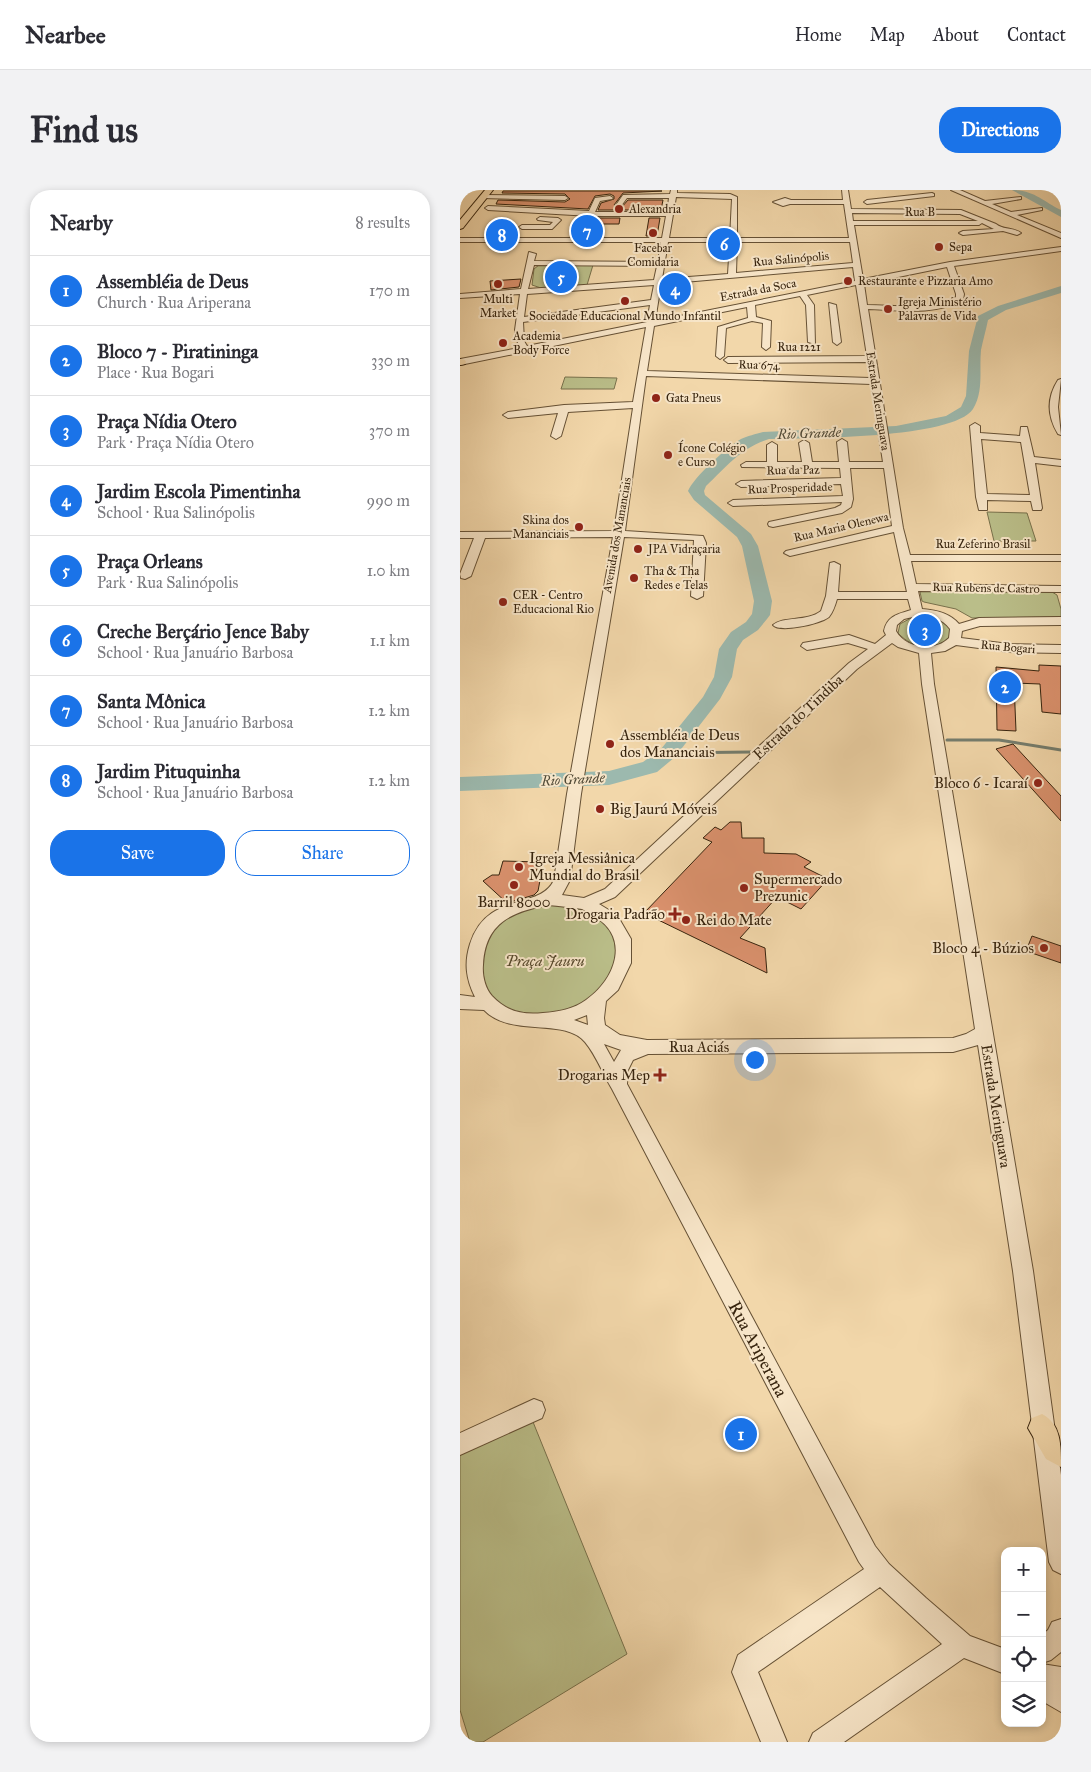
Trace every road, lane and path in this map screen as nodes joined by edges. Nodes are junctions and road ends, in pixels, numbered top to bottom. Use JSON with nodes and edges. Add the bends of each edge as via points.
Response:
{"nodes":[{"id":1,"x":552,"y":190,"type":"edge"},
{"id":2,"x":612,"y":190,"type":"edge"},
{"id":3,"x":845,"y":190,"type":"edge"},
{"id":4,"x":973,"y":190,"type":"edge"},
{"id":5,"x":1055,"y":190,"type":"edge"},
{"id":6,"x":957,"y":191,"type":"edge"},
{"id":7,"x":486,"y":194,"type":"edge"},
{"id":8,"x":673,"y":194,"type":"edge"},
{"id":9,"x":932,"y":195,"type":"dead end"},
{"id":10,"x":635,"y":196,"type":"junction"},
{"id":11,"x":646,"y":196,"type":"junction"},
{"id":12,"x":1061,"y":196,"type":"edge"},
{"id":13,"x":610,"y":198,"type":"junction"},
{"id":14,"x":1019,"y":198,"type":"dead end"},
{"id":15,"x":546,"y":200,"type":"junction"},
{"id":16,"x":565,"y":200,"type":"dead end"},
{"id":17,"x":496,"y":201,"type":"dead end"},
{"id":18,"x":790,"y":202,"type":"dead end"},
{"id":19,"x":985,"y":203,"type":"junction"},
{"id":20,"x":619,"y":204,"type":"dead end"},
{"id":21,"x":631,"y":205,"type":"dead end"},
{"id":22,"x":607,"y":206,"type":"dead end"},
{"id":23,"x":847,"y":206,"type":"junction"},
{"id":24,"x":488,"y":208,"type":"dead end"},
{"id":25,"x":920,"y":209,"type":"junction"},
{"id":26,"x":1040,"y":209,"type":"dead end"},
{"id":27,"x":956,"y":210,"type":"junction"},
{"id":28,"x":533,"y":213,"type":"junction"},
{"id":29,"x":591,"y":214,"type":"junction"},
{"id":30,"x":642,"y":214,"type":"junction"},
{"id":31,"x":670,"y":214,"type":"junction"},
{"id":32,"x":1010,"y":214,"type":"junction"},
{"id":33,"x":849,"y":223,"type":"junction"},
{"id":34,"x":900,"y":223,"type":"junction"},
{"id":35,"x":991,"y":223,"type":"junction"},
{"id":36,"x":1053,"y":223,"type":"dead end"},
{"id":37,"x":960,"y":224,"type":"junction"},
{"id":38,"x":460,"y":226,"type":"edge"},
{"id":39,"x":1038,"y":226,"type":"junction"},
{"id":40,"x":522,"y":228,"type":"junction"},
{"id":41,"x":999,"y":229,"type":"junction"},
{"id":42,"x":1017,"y":233,"type":"dead end"},
{"id":43,"x":1061,"y":236,"type":"edge"},
{"id":44,"x":460,"y":240,"type":"edge"},
{"id":45,"x":514,"y":240,"type":"junction"},
{"id":46,"x":535,"y":240,"type":"junction"},
{"id":47,"x":665,"y":240,"type":"junction"},
{"id":48,"x":734,"y":240,"type":"junction"},
{"id":49,"x":852,"y":240,"type":"junction"},
{"id":50,"x":1061,"y":249,"type":"edge"},
{"id":51,"x":531,"y":264,"type":"junction"},
{"id":52,"x":662,"y":264,"type":"junction"},
{"id":53,"x":950,"y":264,"type":"junction"},
{"id":54,"x":856,"y":265,"type":"junction"},
{"id":55,"x":732,"y":275,"type":"junction"},
{"id":56,"x":659,"y":282,"type":"junction"},
{"id":57,"x":859,"y":284,"type":"junction"},
{"id":58,"x":523,"y":292,"type":"junction"},
{"id":59,"x":802,"y":294,"type":"junction"},
{"id":60,"x":460,"y":296,"type":"edge"},
{"id":61,"x":655,"y":302,"type":"junction"},
{"id":62,"x":751,"y":305,"type":"junction"},
{"id":63,"x":832,"y":305,"type":"dead end"},
{"id":64,"x":863,"y":307,"type":"junction"},
{"id":65,"x":654,"y":312,"type":"junction"},
{"id":66,"x":679,"y":319,"type":"junction"},
{"id":67,"x":752,"y":319,"type":"junction"},
{"id":68,"x":521,"y":320,"type":"junction"},
{"id":69,"x":822,"y":323,"type":"junction"},
{"id":70,"x":652,"y":324,"type":"junction"},
{"id":71,"x":625,"y":330,"type":"junction"},
{"id":72,"x":649,"y":334,"type":"junction"},
{"id":73,"x":812,"y":342,"type":"dead end"},
{"id":74,"x":836,"y":342,"type":"dead end"},
{"id":75,"x":766,"y":347,"type":"dead end"},
{"id":76,"x":524,"y":350,"type":"junction"},
{"id":77,"x":871,"y":359,"type":"junction"},
{"id":78,"x":460,"y":362,"type":"edge"},
{"id":79,"x":642,"y":373,"type":"junction"},
{"id":80,"x":875,"y":381,"type":"junction"},
{"id":81,"x":1060,"y":386,"type":"edge"},
{"id":82,"x":638,"y":405,"type":"junction"},
{"id":83,"x":564,"y":408,"type":"junction"},
{"id":84,"x":1058,"y":412,"type":"edge"},
{"id":85,"x":508,"y":415,"type":"dead end"},
{"id":86,"x":1061,"y":432,"type":"edge"},
{"id":87,"x":556,"y":436,"type":"dead end"},
{"id":88,"x":842,"y":442,"type":"dead end"},
{"id":89,"x":804,"y":443,"type":"dead end"},
{"id":90,"x":772,"y":445,"type":"dead end"},
{"id":91,"x":1061,"y":462,"type":"edge"},
{"id":92,"x":1030,"y":463,"type":"junction"},
{"id":93,"x":746,"y":465,"type":"dead end"},
{"id":94,"x":772,"y":465,"type":"junction"},
{"id":95,"x":807,"y":465,"type":"junction"},
{"id":96,"x":844,"y":465,"type":"junction"},
{"id":97,"x":889,"y":465,"type":"junction"},
{"id":98,"x":1061,"y":468,"type":"edge"},
{"id":99,"x":846,"y":481,"type":"junction"},
{"id":100,"x":741,"y":484,"type":"dead end"},
{"id":101,"x":847,"y":501,"type":"junction"},
{"id":102,"x":733,"y":503,"type":"dead end"},
{"id":103,"x":773,"y":524,"type":"dead end"},
{"id":104,"x":898,"y":528,"type":"junction"},
{"id":105,"x":619,"y":534,"type":"junction"},
{"id":106,"x":460,"y":535,"type":"edge"},
{"id":107,"x":480,"y":535,"type":"junction"},
{"id":108,"x":790,"y":553,"type":"dead end"},
{"id":109,"x":905,"y":558,"type":"junction"},
{"id":110,"x":1061,"y":558,"type":"edge"},
{"id":111,"x":834,"y":565,"type":"dead end"},
{"id":112,"x":465,"y":576,"type":"dead end"},
{"id":113,"x":912,"y":591,"type":"junction"},
{"id":114,"x":1060,"y":592,"type":"edge"},
{"id":115,"x":697,"y":596,"type":"dead end"},
{"id":116,"x":832,"y":596,"type":"junction"},
{"id":117,"x":917,"y":612,"type":"junction"},
{"id":118,"x":1061,"y":621,"type":"edge"},
{"id":119,"x":779,"y":625,"type":"dead end"},
{"id":120,"x":956,"y":635,"type":"junction"},
{"id":121,"x":896,"y":641,"type":"junction"},
{"id":122,"x":807,"y":646,"type":"dead end"},
{"id":123,"x":879,"y":648,"type":"junction"},
{"id":124,"x":1061,"y":649,"type":"edge"},
{"id":125,"x":925,"y":651,"type":"junction"},
{"id":126,"x":562,"y":880,"type":"junction"},
{"id":127,"x":610,"y":893,"type":"junction"},
{"id":128,"x":548,"y":899,"type":"junction"},
{"id":129,"x":581,"y":902,"type":"junction"},
{"id":130,"x":606,"y":914,"type":"junction"},
{"id":131,"x":462,"y":977,"type":"edge"},
{"id":132,"x":598,"y":1001,"type":"junction"},
{"id":133,"x":460,"y":1002,"type":"edge"},
{"id":134,"x":482,"y":1004,"type":"junction"},
{"id":135,"x":542,"y":1021,"type":"junction"},
{"id":136,"x":984,"y":1032,"type":"junction"},
{"id":137,"x":953,"y":1045,"type":"junction"},
{"id":138,"x":648,"y":1047,"type":"junction"},
{"id":139,"x":988,"y":1063,"type":"junction"},
{"id":140,"x":618,"y":1084,"type":"junction"},
{"id":141,"x":534,"y":1410,"type":"dead end"},
{"id":142,"x":1042,"y":1428,"type":"junction"},
{"id":143,"x":460,"y":1444,"type":"edge"},
{"id":144,"x":1061,"y":1452,"type":"edge"},
{"id":145,"x":1061,"y":1562,"type":"edge"},
{"id":146,"x":881,"y":1572,"type":"junction"},
{"id":147,"x":1061,"y":1631,"type":"edge"},
{"id":148,"x":962,"y":1645,"type":"junction"},
{"id":149,"x":1046,"y":1649,"type":"edge"},
{"id":150,"x":1001,"y":1660,"type":"edge"},
{"id":151,"x":1046,"y":1678,"type":"edge"},
{"id":152,"x":1061,"y":1680,"type":"edge"},
{"id":153,"x":1046,"y":1689,"type":"edge"},
{"id":154,"x":1061,"y":1699,"type":"edge"},
{"id":155,"x":774,"y":1742,"type":"edge"},
{"id":156,"x":822,"y":1742,"type":"edge"}],
"edges":[{"from":1,"to":15,"type":"street"},
{"from":2,"to":13,"type":"street"},
{"from":3,"to":23,"type":"street","name":"Estrada Meringuava"},
{"from":4,"to":6,"type":"street"},
{"from":5,"to":12,"type":"street"},
{"from":6,"to":19,"type":"street"},
{"from":7,"to":15,"type":"street"},
{"from":7,"to":38,"type":"main road"},
{"from":8,"to":11,"type":"street"},
{"from":8,"to":31,"type":"street","name":"Avenida dos Mananciais"},
{"from":8,"to":48,"type":"street","via":[[734,196]]},
{"from":9,"to":23,"type":"street"},
{"from":10,"to":11,"type":"street"},
{"from":10,"to":20,"type":"street","via":[[623,197]]},
{"from":10,"to":21,"type":"street"},
{"from":11,"to":30,"type":"street"},
{"from":13,"to":22,"type":"street"},
{"from":13,"to":29,"type":"street","via":[[597,199]]},
{"from":14,"to":19,"type":"street"},
{"from":15,"to":16,"type":"street"},
{"from":15,"to":17,"type":"street"},
{"from":15,"to":28,"type":"street"},
{"from":18,"to":23,"type":"street"},
{"from":19,"to":32,"type":"street"},
{"from":23,"to":25,"type":"street"},
{"from":23,"to":33,"type":"street","name":"Estrada Meringuava"},
{"from":24,"to":28,"type":"street"},
{"from":25,"to":27,"type":"street"},
{"from":25,"to":34,"type":"street","via":[[901,218]]},
{"from":26,"to":32,"type":"street"},
{"from":27,"to":35,"type":"street"},
{"from":27,"to":37,"type":"street"},
{"from":28,"to":29,"type":"street"},
{"from":28,"to":40,"type":"street"},
{"from":28,"to":40,"type":"street","via":[[558,220],[552,227]]},
{"from":29,"to":30,"type":"street"},
{"from":30,"to":31,"type":"street"},
{"from":31,"to":47,"type":"street","name":"Avenida dos Mananciais"},
{"from":32,"to":39,"type":"street"},
{"from":33,"to":34,"type":"street","name":"Rua B"},
{"from":33,"to":49,"type":"street","name":"Estrada Meringuava"},
{"from":34,"to":37,"type":"street","name":"Rua B"},
{"from":35,"to":37,"type":"street","name":"Rua B"},
{"from":35,"to":41,"type":"street"},
{"from":36,"to":39,"type":"street"},
{"from":37,"to":41,"type":"street","via":[[964,237],[994,233]]},
{"from":39,"to":43,"type":"street"},
{"from":40,"to":45,"type":"street"},
{"from":41,"to":42,"type":"street"},
{"from":44,"to":45,"type":"street"},
{"from":45,"to":46,"type":"street"},
{"from":46,"to":47,"type":"street"},
{"from":46,"to":51,"type":"street"},
{"from":47,"to":48,"type":"street"},
{"from":47,"to":52,"type":"street","name":"Avenida dos Mananciais"},
{"from":48,"to":49,"type":"street"},
{"from":48,"to":55,"type":"street"},
{"from":49,"to":54,"type":"street","name":"Estrada Meringuava"},
{"from":50,"to":53,"type":"street","name":"Estrada da Soca"},
{"from":51,"to":52,"type":"street"},
{"from":51,"to":58,"type":"street"},
{"from":52,"to":56,"type":"street","name":"Avenida dos Mananciais"},
{"from":53,"to":57,"type":"street","name":"Estrada da Soca"},
{"from":53,"to":64,"type":"street","via":[[960,294],[957,301],[932,307]]},
{"from":54,"to":55,"type":"street","name":"Rua Salinópolis"},
{"from":54,"to":57,"type":"street","name":"Estrada Meringuava"},
{"from":55,"to":56,"type":"street","name":"Rua Salinópolis"},
{"from":56,"to":58,"type":"street","name":"Rua Salinópolis"},
{"from":56,"to":61,"type":"street","name":"Avenida dos Mananciais"},
{"from":57,"to":59,"type":"street","name":"Estrada da Soca"},
{"from":57,"to":64,"type":"street","name":"Estrada Meringuava"},
{"from":58,"to":60,"type":"street","name":"Rua Salinópolis"},
{"from":58,"to":68,"type":"street"},
{"from":59,"to":62,"type":"street","name":"Estrada da Soca"},
{"from":59,"to":69,"type":"street"},
{"from":61,"to":65,"type":"street","name":"Avenida dos Mananciais"},
{"from":61,"to":68,"type":"street"},
{"from":62,"to":66,"type":"street","name":"Estrada da Soca"},
{"from":62,"to":67,"type":"street"},
{"from":63,"to":69,"type":"street"},
{"from":64,"to":77,"type":"street","name":"Estrada Meringuava"},
{"from":65,"to":66,"type":"street"},
{"from":65,"to":70,"type":"street","name":"Avenida dos Mananciais"},
{"from":66,"to":70,"type":"street","name":"Estrada da Soca"},
{"from":67,"to":75,"type":"street","via":[[767,321]]},
{"from":67,"to":77,"type":"street","name":"Rua 1221","via":[[722,327],[724,358]]},
{"from":68,"to":76,"type":"street","via":[[518,340]]},
{"from":69,"to":73,"type":"street"},
{"from":69,"to":74,"type":"street"},
{"from":70,"to":71,"type":"street","name":"Estrada da Soca"},
{"from":70,"to":72,"type":"street","name":"Avenida dos Mananciais"},
{"from":71,"to":72,"type":"street"},
{"from":71,"to":76,"type":"street","name":"Estrada da Soca"},
{"from":72,"to":79,"type":"street","name":"Avenida dos Mananciais"},
{"from":76,"to":78,"type":"street","name":"Estrada da Soca"},
{"from":77,"to":80,"type":"street","name":"Estrada Meringuava"},
{"from":79,"to":80,"type":"street","name":"Rua 674"},
{"from":79,"to":82,"type":"street","name":"Avenida dos Mananciais"},
{"from":80,"to":97,"type":"street","name":"Estrada Meringuava"},
{"from":81,"to":84,"type":"street","via":[[1054,403]]},
{"from":82,"to":83,"type":"street"},
{"from":82,"to":105,"type":"street","name":"Avenida dos Mananciais"},
{"from":83,"to":85,"type":"street"},
{"from":83,"to":87,"type":"street"},
{"from":84,"to":86,"type":"street"},
{"from":88,"to":96,"type":"street"},
{"from":89,"to":95,"type":"street"},
{"from":90,"to":94,"type":"street"},
{"from":91,"to":92,"type":"street"},
{"from":92,"to":92,"type":"street","via":[[1036,503],[982,503],[975,431],[1025,434]]},
{"from":92,"to":98,"type":"street"},
{"from":93,"to":94,"type":"street"},
{"from":94,"to":95,"type":"street"},
{"from":95,"to":96,"type":"street"},
{"from":96,"to":97,"type":"street"},
{"from":96,"to":99,"type":"street"},
{"from":97,"to":104,"type":"street","name":"Estrada Meringuava"},
{"from":99,"to":100,"type":"street","name":"Rua da Paz"},
{"from":99,"to":101,"type":"street"},
{"from":101,"to":102,"type":"street","name":"Rua Prosperidade"},
{"from":101,"to":103,"type":"street","via":[[838,511]]},
{"from":104,"to":108,"type":"street","name":"Rua Maria Olenewa"},
{"from":104,"to":109,"type":"street","name":"Estrada Meringuava"},
{"from":105,"to":107,"type":"street"},
{"from":105,"to":115,"type":"street","via":[[699,538],[702,543]]},
{"from":105,"to":126,"type":"street","name":"Avenida dos Mananciais","via":[[603,615]]},
{"from":106,"to":107,"type":"street"},
{"from":107,"to":112,"type":"street"},
{"from":109,"to":110,"type":"street","name":"Rua Zeferino Brasil"},
{"from":109,"to":113,"type":"street","name":"Estrada Meringuava"},
{"from":111,"to":116,"type":"street"},
{"from":113,"to":114,"type":"street","name":"Rua Rubens de Castro"},
{"from":113,"to":116,"type":"street","name":"Rua Rubens de Castro"},
{"from":113,"to":117,"type":"street","name":"Estrada Meringuava"},
{"from":116,"to":119,"type":"street","via":[[829,611],[824,617]]},
{"from":117,"to":120,"type":"street","via":[[942,616],[952,622]]},
{"from":117,"to":121,"type":"street","via":[[897,618],[891,624],[889,630]]},
{"from":118,"to":120,"type":"street","via":[[979,622]]},
{"from":120,"to":124,"type":"street","name":"Rua Bogari","via":[[1009,648]]},
{"from":120,"to":125,"type":"street","via":[[948,646]]},
{"from":121,"to":123,"type":"street","name":"Estrada do Tindiba"},
{"from":121,"to":125,"type":"street"},
{"from":122,"to":123,"type":"street","via":[[849,639]]},
{"from":123,"to":127,"type":"street","name":"Estrada do Tindiba","via":[[853,666]]},
{"from":125,"to":136,"type":"street","name":"Estrada Meringuava"},
{"from":126,"to":128,"type":"street","name":"Avenida dos Mananciais"},
{"from":126,"to":129,"type":"street","via":[[567,892]]},
{"from":127,"to":129,"type":"street","name":"Estrada do Tindiba"},
{"from":127,"to":130,"type":"street"},
{"from":128,"to":129,"type":"street"},
{"from":128,"to":131,"type":"street","via":[[519,906],[487,924],[470,947]]},
{"from":129,"to":130,"type":"street"},
{"from":130,"to":132,"type":"street","via":[[622,934],[626,958],[617,980]]},
{"from":131,"to":134,"type":"street"},
{"from":132,"to":135,"type":"street","via":[[582,1011]]},
{"from":132,"to":138,"type":"street","name":"Rua Aciás","via":[[595,1023],[600,1031],[615,1042]]},
{"from":133,"to":134,"type":"street"},
{"from":134,"to":135,"type":"street","via":[[508,1018]]},
{"from":135,"to":140,"type":"street","name":"Rua Ariperana","via":[[584,1031]]},
{"from":136,"to":137,"type":"street","name":"Rua Aciás"},
{"from":136,"to":139,"type":"street","name":"Estrada Meringuava"},
{"from":137,"to":138,"type":"street","name":"Rua Aciás"},
{"from":137,"to":139,"type":"street","name":"Rua Aciás"},
{"from":138,"to":140,"type":"street","via":[[627,1055],[619,1070]]},
{"from":139,"to":142,"type":"street","name":"Estrada Meringuava","via":[[1023,1271]]},
{"from":140,"to":146,"type":"street","name":"Rua Ariperana","via":[[867,1554]]},
{"from":141,"to":143,"type":"street"},
{"from":142,"to":144,"type":"main road"},
{"from":142,"to":145,"type":"street","name":"Estrada Meringuava"},
{"from":146,"to":148,"type":"street","name":"Rua Ariperana"},
{"from":146,"to":155,"type":"street","via":[[747,1664],[745,1672]]},
{"from":147,"to":149,"type":"street"},
{"from":148,"to":150,"type":"street","name":"Rua Ariperana"},
{"from":148,"to":156,"type":"street"},
{"from":151,"to":152,"type":"street"},
{"from":153,"to":154,"type":"street"}]}
